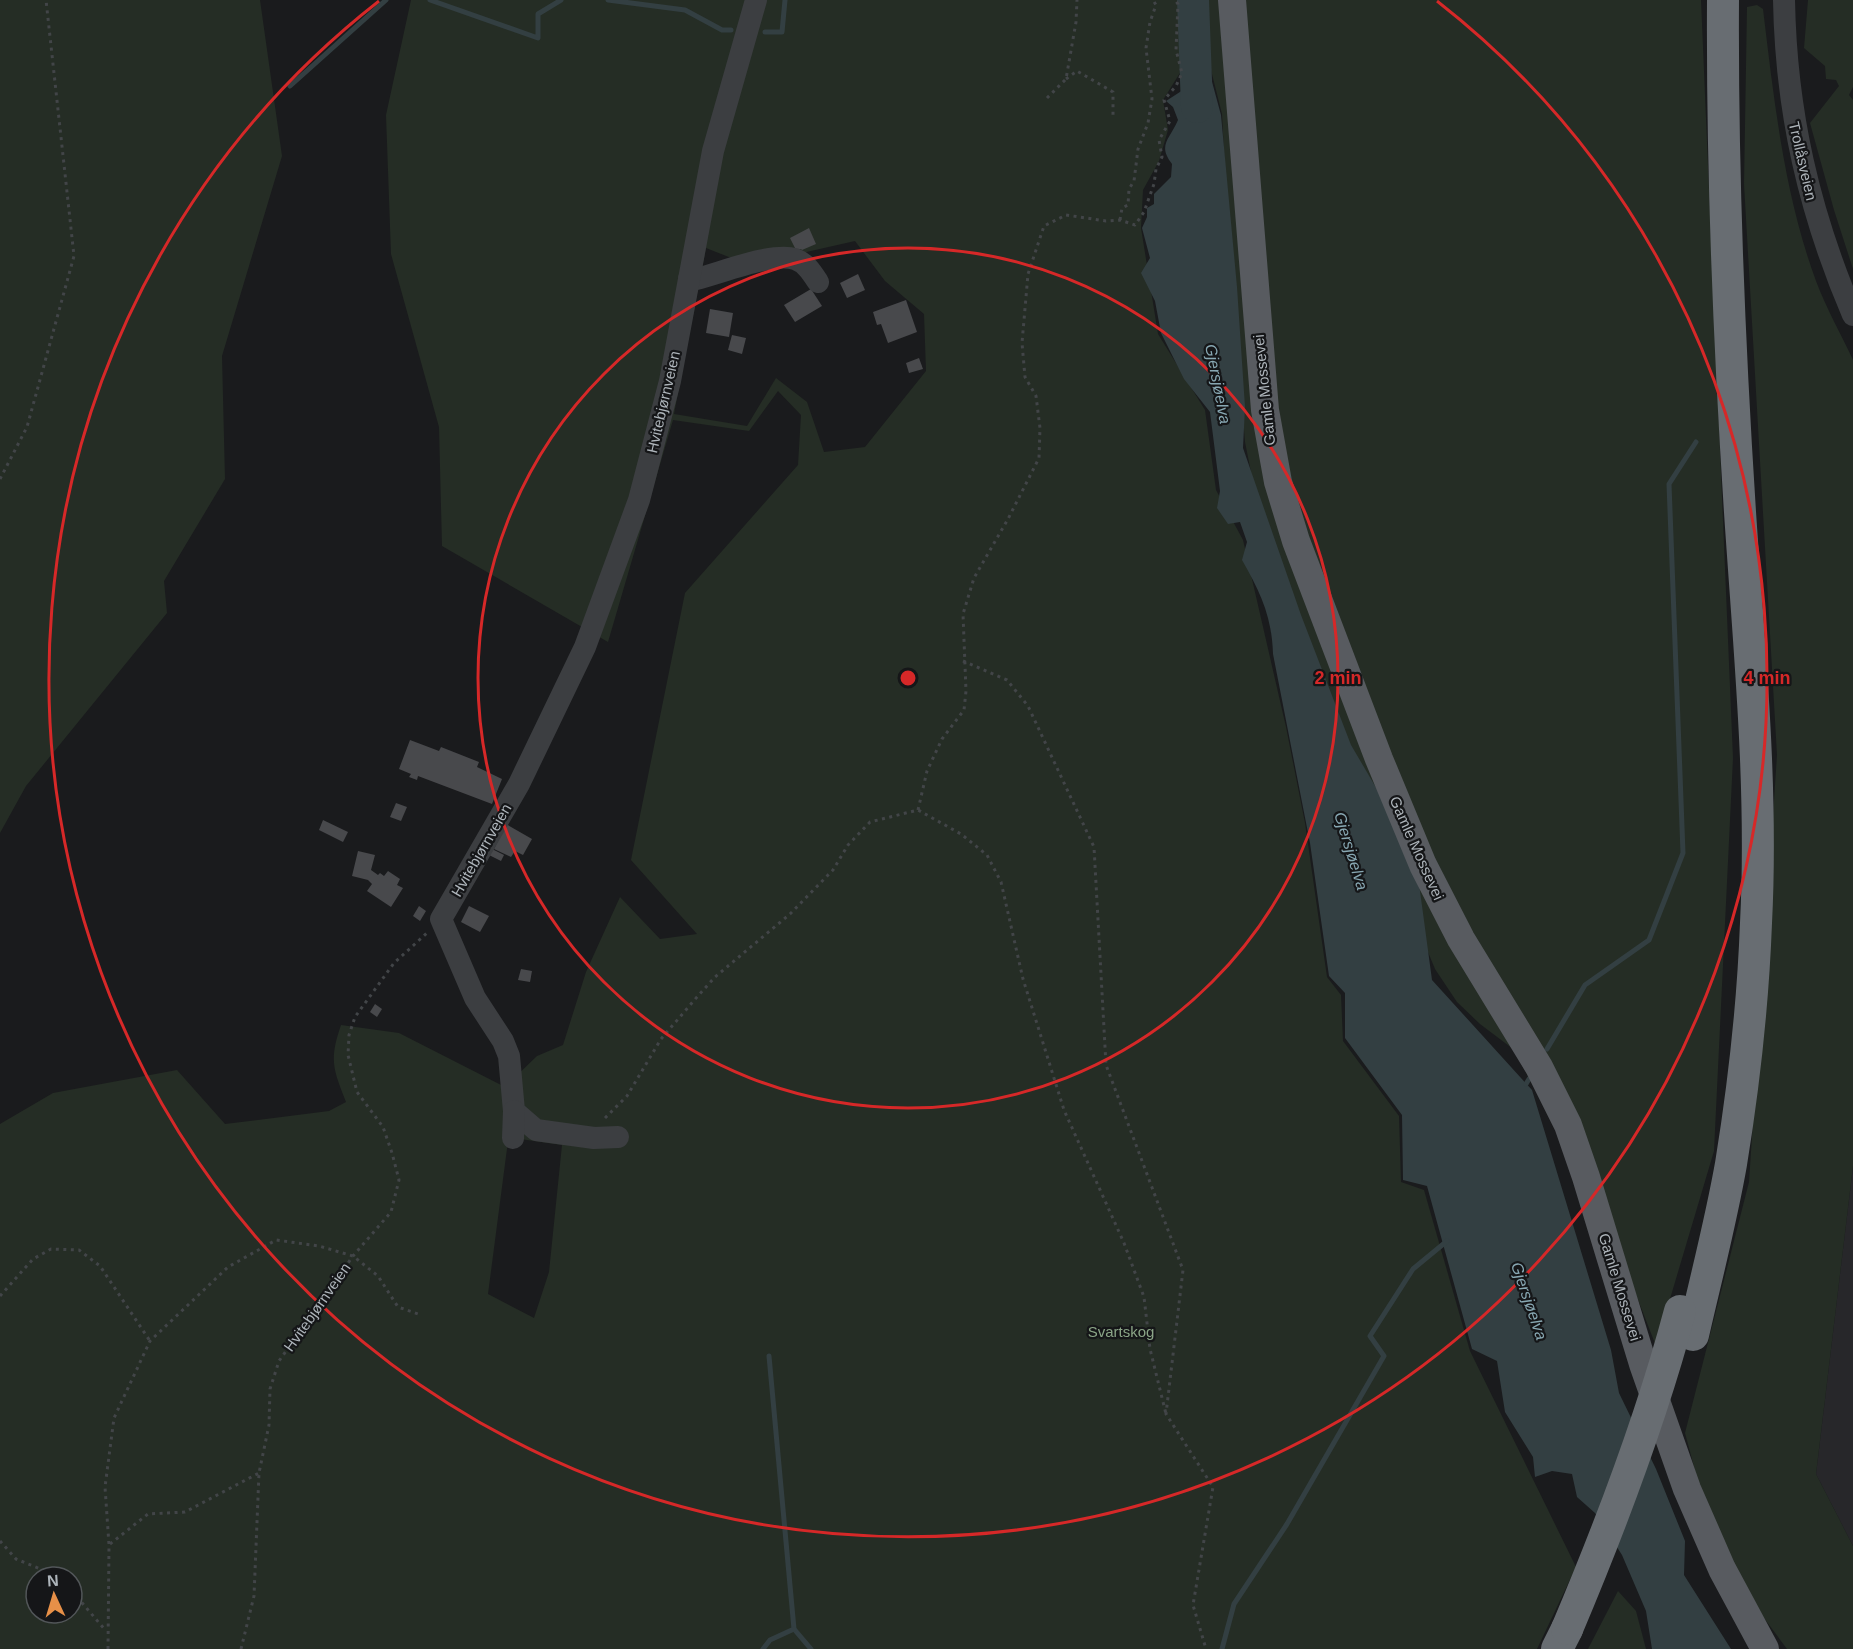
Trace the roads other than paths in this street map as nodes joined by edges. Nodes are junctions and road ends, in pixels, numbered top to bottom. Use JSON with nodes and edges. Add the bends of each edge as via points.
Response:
{"nodes":[{"id":1,"x":756,"y":0,"type":"edge"},
{"id":2,"x":1232,"y":0,"type":"edge"},
{"id":3,"x":1709,"y":0,"type":"edge"},
{"id":4,"x":1723,"y":0,"type":"edge"},
{"id":5,"x":1784,"y":0,"type":"edge"},
{"id":6,"x":689,"y":279,"type":"junction"},
{"id":7,"x":818,"y":282,"type":"dead end"},
{"id":8,"x":1853,"y":315,"type":"edge"},
{"id":9,"x":514,"y":1111,"type":"junction"},
{"id":10,"x":618,"y":1137,"type":"dead end"},
{"id":11,"x":513,"y":1138,"type":"dead end"},
{"id":12,"x":1686,"y":1323,"type":"junction"},
{"id":13,"x":1571,"y":1641,"type":"edge"},
{"id":14,"x":1765,"y":1649,"type":"edge"}],
"edges":[{"from":1,"to":6,"type":"street","name":"Hvitebjørnveien","via":[[713,151]]},
{"from":2,"to":14,"type":"main road","name":"Gamle Mossevei","via":[[1265,410],[1274,465],[1296,541],[1423,865],[1568,1125],[1687,1489],[1726,1577]]},
{"from":3,"to":12,"type":"highway","via":[[1714,283],[1738,716],[1741,924],[1724,1096],[1691,1271]]},
{"from":4,"to":12,"type":"highway","via":[[1728,273],[1754,716],[1756,921],[1749,1026],[1731,1167]]},
{"from":5,"to":8,"type":"street","name":"Trollåsveien","via":[[1788,79],[1801,160],[1824,242]]},
{"from":6,"to":7,"type":"street","via":[[782,257],[802,262]]},
{"from":6,"to":9,"type":"street","name":"Hvitebjørnveien","via":[[670,381],[639,500],[585,647],[519,784],[441,919],[475,998],[509,1056]]},
{"from":9,"to":10,"type":"street","via":[[536,1130],[594,1138]]},
{"from":9,"to":11,"type":"street"},
{"from":12,"to":13,"type":"highway","bridge":true,"via":[[1649,1416]]}]}
